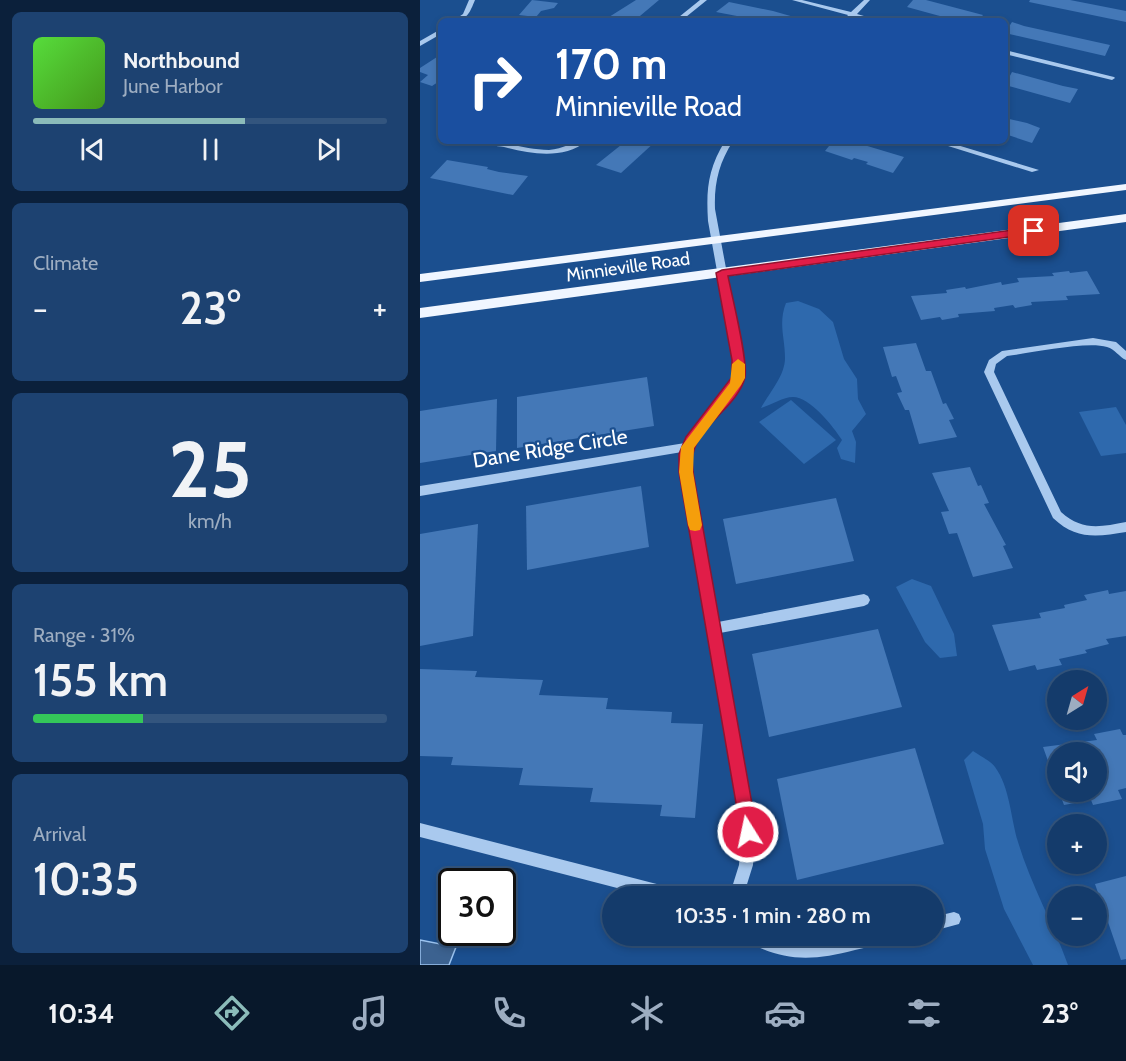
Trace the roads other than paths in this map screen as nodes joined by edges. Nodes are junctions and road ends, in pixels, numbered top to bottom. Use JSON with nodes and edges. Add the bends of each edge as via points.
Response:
{"nodes":[{"id":1,"x":472,"y":0,"type":"edge"},
{"id":2,"x":704,"y":0,"type":"edge"},
{"id":3,"x":795,"y":0,"type":"edge"},
{"id":4,"x":867,"y":0,"type":"edge"},
{"id":5,"x":853,"y":15,"type":"junction"},
{"id":6,"x":461,"y":18,"type":"edge"},
{"id":7,"x":681,"y":18,"type":"edge"},
{"id":8,"x":850,"y":18,"type":"edge"},
{"id":9,"x":866,"y":18,"type":"edge"},
{"id":10,"x":438,"y":33,"type":"edge"},
{"id":11,"x":420,"y":44,"type":"edge"},
{"id":12,"x":1008,"y":53,"type":"edge"},
{"id":13,"x":1112,"y":78,"type":"dead end"},
{"id":14,"x":502,"y":144,"type":"edge"},
{"id":15,"x":522,"y":144,"type":"edge"},
{"id":16,"x":580,"y":144,"type":"edge"},
{"id":17,"x":727,"y":144,"type":"edge"},
{"id":18,"x":946,"y":144,"type":"edge"},
{"id":19,"x":519,"y":147,"type":"junction"},
{"id":20,"x":1035,"y":170,"type":"dead end"},
{"id":21,"x":1126,"y":187,"type":"edge"},
{"id":22,"x":1126,"y":218,"type":"edge"},
{"id":23,"x":716,"y":241,"type":"junction"},
{"id":24,"x":722,"y":273,"type":"junction"},
{"id":25,"x":420,"y":278,"type":"edge"},
{"id":26,"x":420,"y":313,"type":"edge"},
{"id":27,"x":1126,"y":357,"type":"edge"},
{"id":28,"x":687,"y":447,"type":"junction"},
{"id":29,"x":420,"y":491,"type":"edge"},
{"id":30,"x":1126,"y":527,"type":"edge"},
{"id":31,"x":864,"y":600,"type":"dead end"},
{"id":32,"x":713,"y":629,"type":"junction"},
{"id":33,"x":420,"y":830,"type":"edge"},
{"id":34,"x":637,"y":886,"type":"edge"},
{"id":35,"x":740,"y":886,"type":"edge"},
{"id":36,"x":954,"y":919,"type":"dead end"},
{"id":37,"x":944,"y":921,"type":"edge"},
{"id":38,"x":766,"y":946,"type":"edge"},
{"id":39,"x":839,"y":946,"type":"edge"}],
"edges":[{"from":1,"to":6,"type":"street"},
{"from":2,"to":7,"type":"street"},
{"from":3,"to":5,"type":"street"},
{"from":4,"to":5,"type":"street"},
{"from":5,"to":8,"type":"street"},
{"from":5,"to":9,"type":"street"},
{"from":10,"to":11,"type":"street"},
{"from":12,"to":13,"type":"street"},
{"from":14,"to":19,"type":"street"},
{"from":15,"to":19,"type":"street"},
{"from":16,"to":19,"type":"street","via":[[553,153]]},
{"from":17,"to":23,"type":"street","via":[[716,162],[710,186]]},
{"from":18,"to":20,"type":"street"},
{"from":21,"to":23,"type":"main road","name":"Minnieville Road"},
{"from":22,"to":24,"type":"main road","name":"Minnieville Road"},
{"from":23,"to":24,"type":"street"},
{"from":23,"to":25,"type":"main road","name":"Minnieville Road"},
{"from":24,"to":26,"type":"main road","name":"Minnieville Road"},
{"from":24,"to":28,"type":"street","via":[[738,378]]},
{"from":27,"to":30,"type":"street","via":[[1113,344],[1093,341],[1005,353],[995,359],[989,372],[1057,515],[1069,526],[1088,533]]},
{"from":28,"to":29,"type":"street","name":"Dane Ridge Circle"},
{"from":28,"to":32,"type":"street","via":[[686,472]]},
{"from":31,"to":32,"type":"street"},
{"from":32,"to":35,"type":"street","via":[[748,832],[749,853]]},
{"from":33,"to":34,"type":"street"},
{"from":36,"to":37,"type":"street"},
{"from":38,"to":39,"type":"street","via":[[789,951]]}]}
